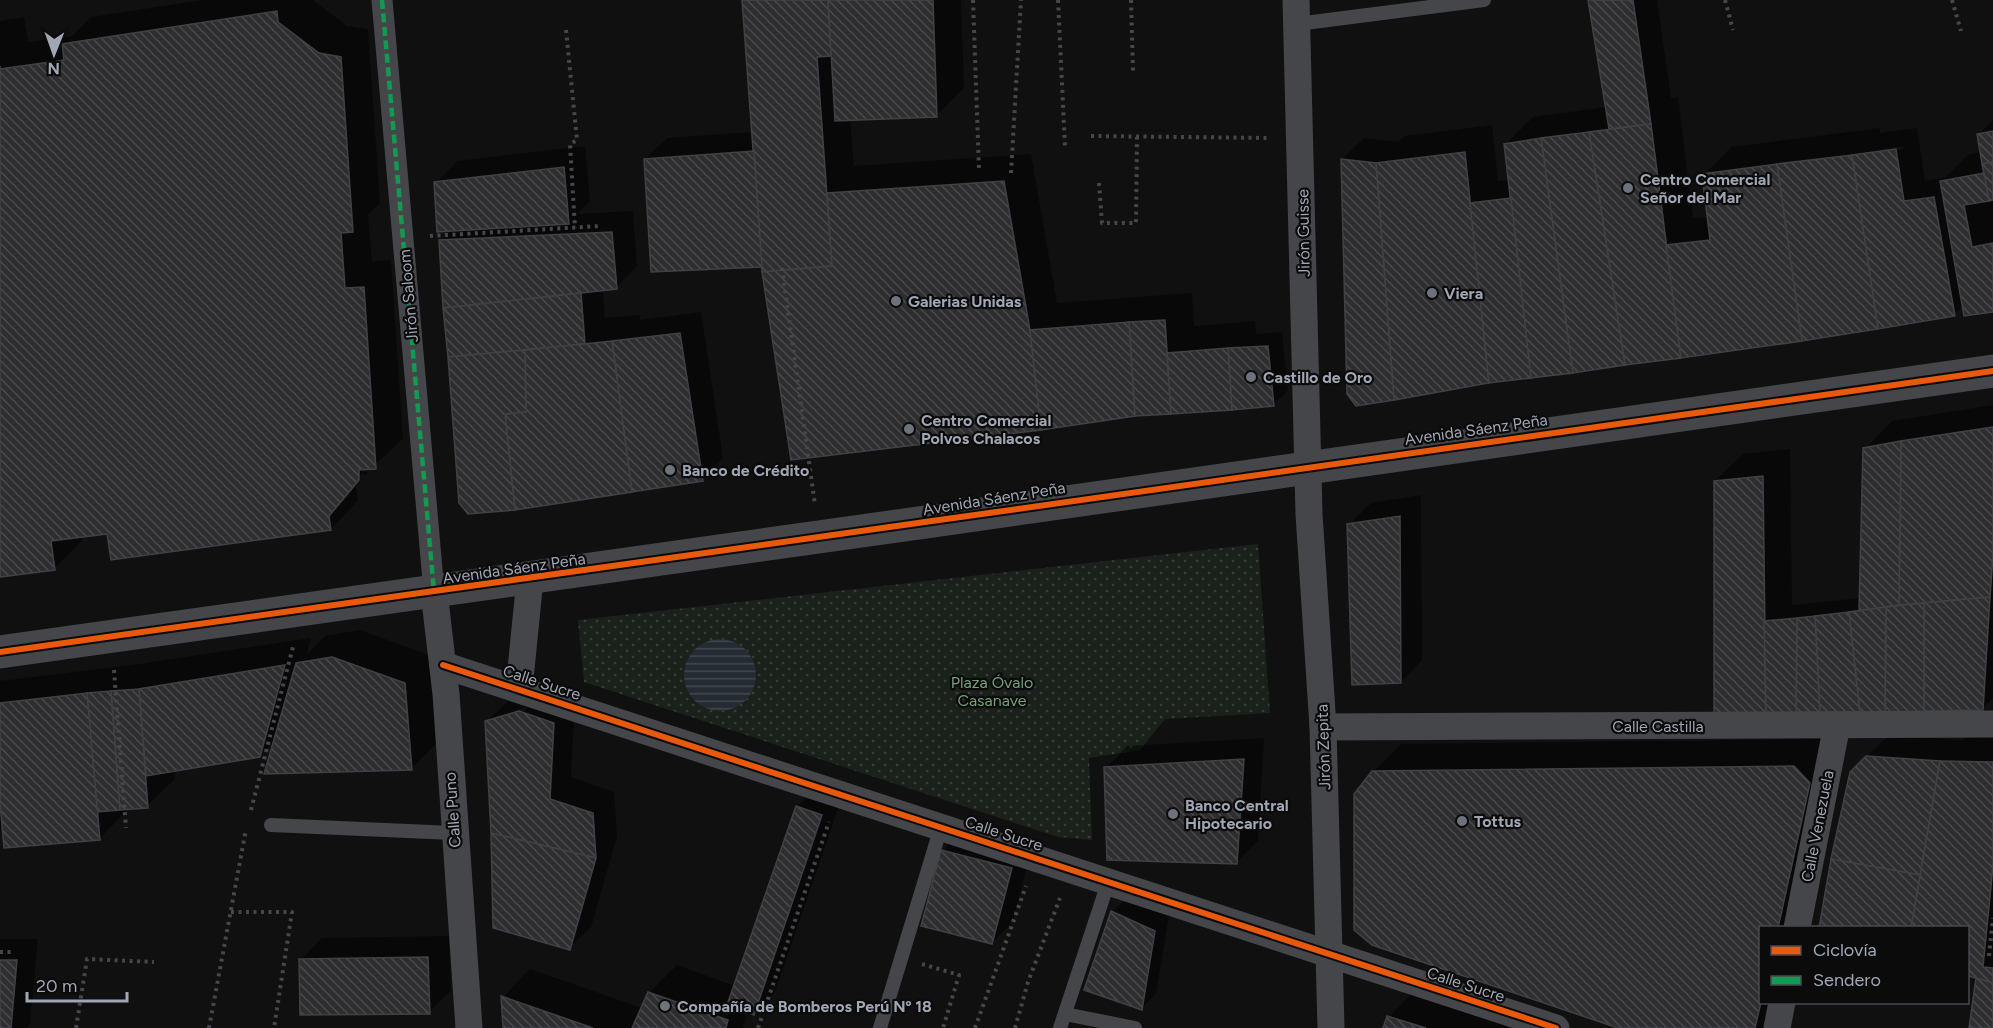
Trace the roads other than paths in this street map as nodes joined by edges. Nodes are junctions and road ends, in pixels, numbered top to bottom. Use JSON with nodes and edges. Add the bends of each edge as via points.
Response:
{"nodes":[{"id":1,"x":382,"y":0,"type":"edge"},
{"id":2,"x":1485,"y":0,"type":"edge"},
{"id":3,"x":1296,"y":12,"type":"edge"},
{"id":4,"x":1993,"y":371,"type":"edge"},
{"id":5,"x":1308,"y":466,"type":"junction"},
{"id":6,"x":530,"y":579,"type":"junction"},
{"id":7,"x":434,"y":592,"type":"junction"},
{"id":8,"x":0,"y":652,"type":"edge"},
{"id":9,"x":443,"y":664,"type":"junction"},
{"id":10,"x":519,"y":689,"type":"junction"},
{"id":11,"x":1993,"y":724,"type":"edge"},
{"id":12,"x":1837,"y":725,"type":"junction"},
{"id":13,"x":1323,"y":727,"type":"junction"},
{"id":14,"x":271,"y":825,"type":"dead end"},
{"id":15,"x":941,"y":826,"type":"junction"},
{"id":16,"x":453,"y":833,"type":"junction"},
{"id":17,"x":1108,"y":880,"type":"junction"},
{"id":18,"x":1797,"y":926,"type":"edge"},
{"id":19,"x":1329,"y":953,"type":"junction"},
{"id":20,"x":1782,"y":1004,"type":"edge"},
{"id":21,"x":1065,"y":1014,"type":"junction"},
{"id":22,"x":469,"y":1028,"type":"edge"},
{"id":23,"x":880,"y":1028,"type":"edge"},
{"id":24,"x":1060,"y":1028,"type":"edge"},
{"id":25,"x":1135,"y":1028,"type":"edge"},
{"id":26,"x":1331,"y":1028,"type":"edge"},
{"id":27,"x":1556,"y":1028,"type":"edge"},
{"id":28,"x":1778,"y":1028,"type":"edge"}],
"edges":[{"from":1,"to":7,"type":"street","name":"Jirón Saloom"},
{"from":2,"to":3,"type":"lane"},
{"from":3,"to":5,"type":"street","name":"Jirón Guisse"},
{"from":4,"to":5,"type":"street","name":"Avenida Sáenz Peña"},
{"from":5,"to":6,"type":"street","name":"Avenida Sáenz Peña"},
{"from":5,"to":13,"type":"street","name":"Jirón Zepita"},
{"from":6,"to":7,"type":"street","name":"Avenida Sáenz Peña"},
{"from":6,"to":10,"type":"street","name":"Calle Sucre"},
{"from":7,"to":8,"type":"street","name":"Avenida Sáenz Peña"},
{"from":7,"to":9,"type":"street","name":"Calle Puno"},
{"from":9,"to":10,"type":"street","name":"Calle Sucre"},
{"from":9,"to":16,"type":"street","name":"Calle Puno"},
{"from":10,"to":15,"type":"street","name":"Calle Sucre"},
{"from":11,"to":12,"type":"street","name":"Calle Castilla"},
{"from":12,"to":13,"type":"street","name":"Calle Castilla"},
{"from":12,"to":18,"type":"street","name":"Calle Venezuela"},
{"from":13,"to":19,"type":"street","name":"Jirón Zepita"},
{"from":14,"to":16,"type":"lane"},
{"from":15,"to":17,"type":"street","name":"Calle Sucre"},
{"from":15,"to":23,"type":"lane"},
{"from":16,"to":22,"type":"street","name":"Calle Puno"},
{"from":17,"to":19,"type":"street","name":"Calle Sucre"},
{"from":17,"to":21,"type":"lane"},
{"from":19,"to":26,"type":"street","name":"Jirón Zepita"},
{"from":19,"to":27,"type":"street","name":"Calle Sucre"},
{"from":20,"to":28,"type":"street"},
{"from":21,"to":24,"type":"lane"},
{"from":21,"to":25,"type":"lane"}]}
